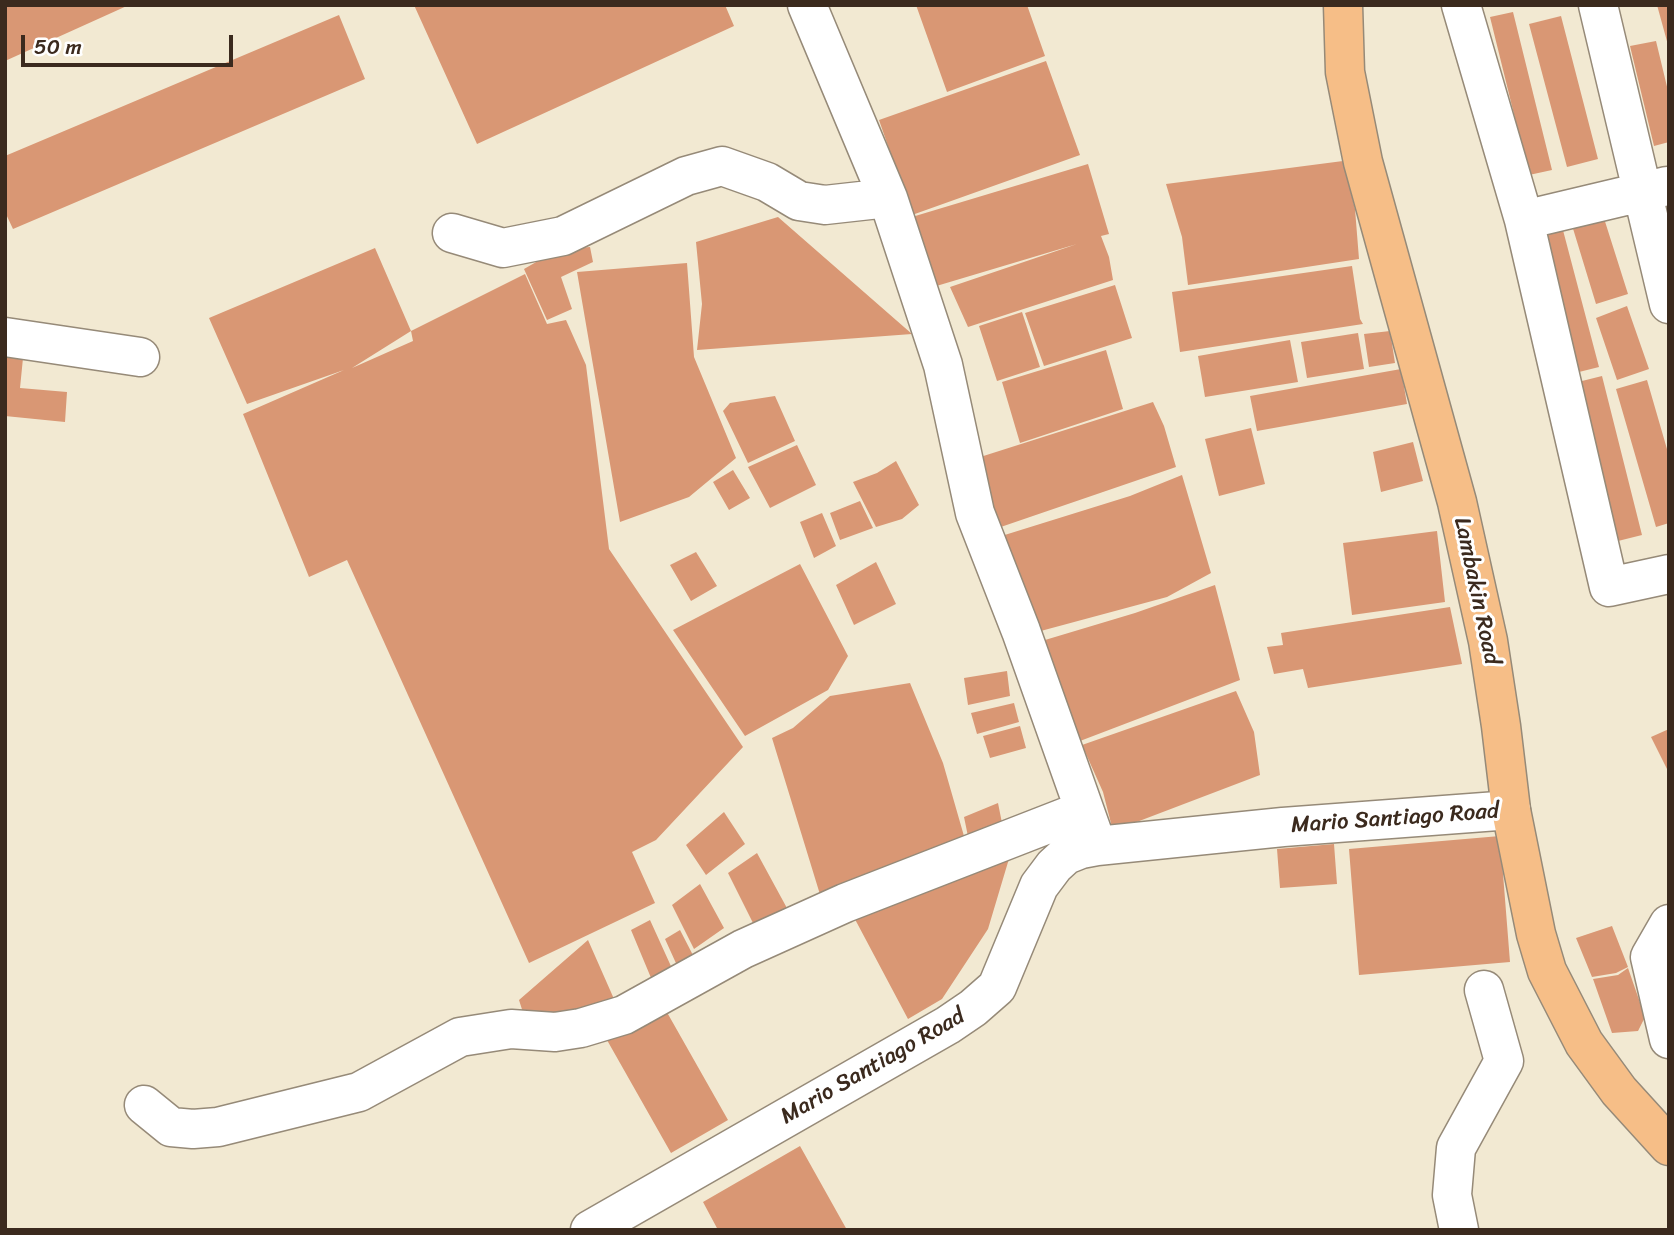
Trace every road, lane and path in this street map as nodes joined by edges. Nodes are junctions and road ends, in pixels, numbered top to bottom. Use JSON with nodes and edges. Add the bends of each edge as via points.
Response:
{"nodes":[{"id":1,"x":807,"y":5,"type":"edge"},
{"id":2,"x":1343,"y":5,"type":"edge"},
{"id":3,"x":1461,"y":5,"type":"edge"},
{"id":4,"x":1598,"y":5,"type":"edge"},
{"id":5,"x":1656,"y":188,"type":"edge"},
{"id":6,"x":888,"y":198,"type":"junction"},
{"id":7,"x":1524,"y":220,"type":"junction"},
{"id":8,"x":452,"y":233,"type":"dead end"},
{"id":9,"x":1669,"y":304,"type":"edge"},
{"id":10,"x":5,"y":337,"type":"edge"},
{"id":11,"x":140,"y":357,"type":"dead end"},
{"id":12,"x":1669,"y":574,"type":"edge"},
{"id":13,"x":1084,"y":810,"type":"junction"},
{"id":14,"x":1511,"y":810,"type":"junction"},
{"id":15,"x":1097,"y":846,"type":"junction"},
{"id":16,"x":1669,"y":924,"type":"edge"},
{"id":17,"x":1484,"y":990,"type":"dead end"},
{"id":18,"x":1669,"y":1040,"type":"edge"},
{"id":19,"x":144,"y":1105,"type":"dead end"},
{"id":20,"x":1669,"y":1146,"type":"edge"},
{"id":21,"x":590,"y":1230,"type":"edge"},
{"id":22,"x":1460,"y":1230,"type":"edge"}],
"edges":[{"from":1,"to":6,"type":"street"},
{"from":2,"to":14,"type":"main road","name":"Lambakin Road","via":[[1345,72],[1363,162],[1457,502],[1489,640]]},
{"from":3,"to":7,"type":"street"},
{"from":4,"to":5,"type":"street"},
{"from":5,"to":7,"type":"street"},
{"from":5,"to":9,"type":"street"},
{"from":6,"to":8,"type":"street","via":[[825,205],[799,201],[758,178],[722,166],[686,176],[563,236],[503,248]]},
{"from":6,"to":13,"type":"street","via":[[943,365],[975,513]]},
{"from":7,"to":12,"type":"street","via":[[1609,587]]},
{"from":10,"to":11,"type":"street"},
{"from":13,"to":15,"type":"street"},
{"from":13,"to":19,"type":"street","via":[[833,908],[743,949],[624,1015],[555,1032],[511,1029],[460,1037],[359,1093],[218,1127],[171,1127]]},
{"from":14,"to":15,"type":"street","name":"Mario Santiago Road"},
{"from":14,"to":20,"type":"main road","name":"Lambakin Road","via":[[1536,934],[1560,1000],[1619,1091]]},
{"from":15,"to":21,"type":"street","name":"Mario Santiago Road","via":[[1066,855],[1054,866],[1039,886],[997,987],[973,1008]]},
{"from":16,"to":18,"type":"street","via":[[1650,957]]},
{"from":17,"to":22,"type":"street","via":[[1504,1061],[1456,1148],[1452,1195]]}]}
